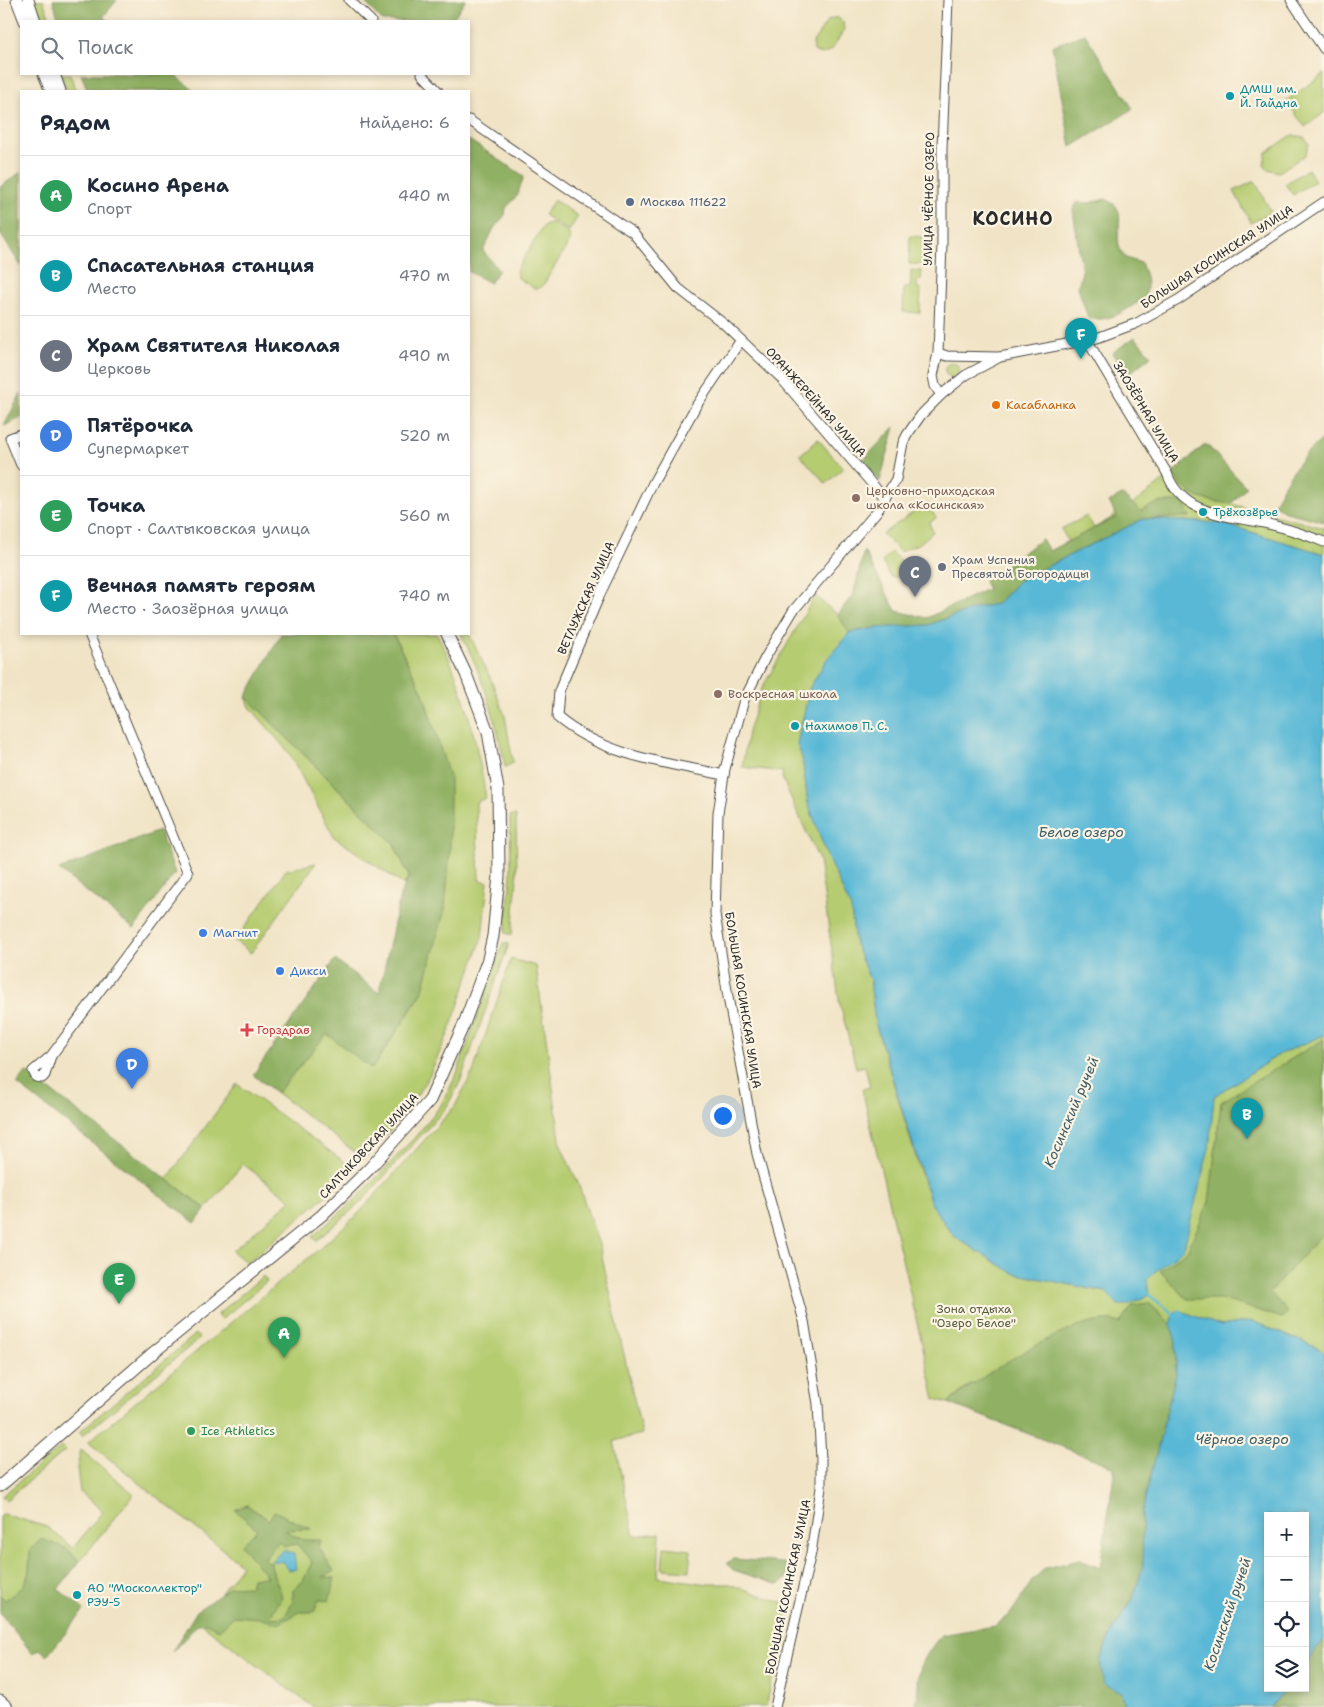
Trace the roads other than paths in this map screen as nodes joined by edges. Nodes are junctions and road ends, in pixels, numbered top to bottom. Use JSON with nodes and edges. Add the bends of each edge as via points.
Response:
{"nodes":[{"id":1,"x":17,"y":0,"type":"edge"},
{"id":2,"x":28,"y":0,"type":"edge"},
{"id":3,"x":349,"y":0,"type":"edge"},
{"id":4,"x":948,"y":0,"type":"edge"},
{"id":5,"x":1291,"y":0,"type":"edge"},
{"id":6,"x":25,"y":20,"type":"edge"},
{"id":7,"x":35,"y":20,"type":"edge"},
{"id":8,"x":369,"y":20,"type":"edge"},
{"id":9,"x":1324,"y":48,"type":"edge"},
{"id":10,"x":44,"y":75,"type":"edge"},
{"id":11,"x":54,"y":75,"type":"edge"},
{"id":12,"x":423,"y":75,"type":"edge"},
{"id":13,"x":51,"y":90,"type":"edge"},
{"id":14,"x":60,"y":90,"type":"edge"},
{"id":15,"x":437,"y":90,"type":"edge"},
{"id":16,"x":470,"y":121,"type":"edge"},
{"id":17,"x":1324,"y":202,"type":"edge"},
{"id":18,"x":741,"y":340,"type":"junction"},
{"id":19,"x":1087,"y":340,"type":"junction"},
{"id":20,"x":938,"y":353,"type":"junction"},
{"id":21,"x":961,"y":356,"type":"junction"},
{"id":22,"x":1000,"y":357,"type":"junction"},
{"id":23,"x":966,"y":375,"type":"junction"},
{"id":24,"x":942,"y":395,"type":"junction"},
{"id":25,"x":20,"y":434,"type":"edge"},
{"id":26,"x":20,"y":463,"type":"edge"},
{"id":27,"x":885,"y":500,"type":"junction"},
{"id":28,"x":1324,"y":542,"type":"edge"},
{"id":29,"x":89,"y":635,"type":"edge"},
{"id":30,"x":448,"y":635,"type":"edge"},
{"id":31,"x":724,"y":775,"type":"junction"},
{"id":32,"x":51,"y":1056,"type":"dead end"},
{"id":33,"x":0,"y":1486,"type":"edge"},
{"id":34,"x":0,"y":1701,"type":"edge"},
{"id":35,"x":7,"y":1707,"type":"edge"},
{"id":36,"x":775,"y":1707,"type":"edge"}],
"edges":[{"from":1,"to":6,"type":"main road"},
{"from":2,"to":7,"type":"main road"},
{"from":3,"to":8,"type":"street"},
{"from":4,"to":20,"type":"street","name":"УЛИЦА ЧЁРНОЕ ОЗЕРО"},
{"from":5,"to":9,"type":"street"},
{"from":10,"to":13,"type":"main road"},
{"from":11,"to":14,"type":"main road"},
{"from":12,"to":15,"type":"street"},
{"from":16,"to":18,"type":"street","name":"ОРАНЖЕРЕЙНАЯ УЛИЦА","via":[[633,233],[678,288]]},
{"from":17,"to":19,"type":"street","name":"БОЛЬШАЯ КОСИНСКАЯ УЛИЦА","via":[[1178,300],[1137,322]]},
{"from":18,"to":27,"type":"street","name":"ОРАНЖЕРЕЙНАЯ УЛИЦА","via":[[780,377]]},
{"from":18,"to":31,"type":"street","name":"ВЕТЛУЖСКАЯ УЛИЦА","via":[[696,406],[653,482],[559,691],[557,717],[571,729],[635,757]]},
{"from":19,"to":22,"type":"street","name":"БОЛЬШАЯ КОСИНСКАЯ УЛИЦА"},
{"from":19,"to":28,"type":"street","name":"ЗАОЗЁРНАЯ УЛИЦА","via":[[1167,473],[1172,487],[1186,501],[1200,508],[1276,526]]},
{"from":20,"to":21,"type":"street"},
{"from":20,"to":24,"type":"street","name":"УЛИЦА ЧЁРНОЕ ОЗЕРО","via":[[933,376]]},
{"from":21,"to":22,"type":"street"},
{"from":21,"to":23,"type":"street","via":[[969,367]]},
{"from":22,"to":23,"type":"street","name":"БОЛЬШАЯ КОСИНСКАЯ УЛИЦА"},
{"from":23,"to":24,"type":"street","name":"БОЛЬШАЯ КОСИНСКАЯ УЛИЦА"},
{"from":24,"to":27,"type":"street","name":"БОЛЬШАЯ КОСИНСКАЯ УЛИЦА","via":[[921,415],[907,435],[896,479]]},
{"from":25,"to":26,"type":"street","via":[[10,438]]},
{"from":27,"to":31,"type":"street","name":"БОЛЬШАЯ КОСИНСКАЯ УЛИЦА","via":[[868,525],[793,611],[776,637],[744,700]]},
{"from":29,"to":32,"type":"street","via":[[188,873]]},
{"from":30,"to":33,"type":"main road","name":"САЛТЫКОВСКАЯ УЛИЦА","via":[[488,732],[498,789],[499,876],[488,959],[435,1092],[420,1114],[322,1215],[161,1346]]},
{"from":31,"to":36,"type":"street","name":"БОЛЬШАЯ КОСИНСКАЯ УЛИЦА","via":[[718,813],[715,914],[757,1154],[804,1321],[818,1404],[821,1488],[810,1553]]},
{"from":34,"to":35,"type":"main road"}]}
